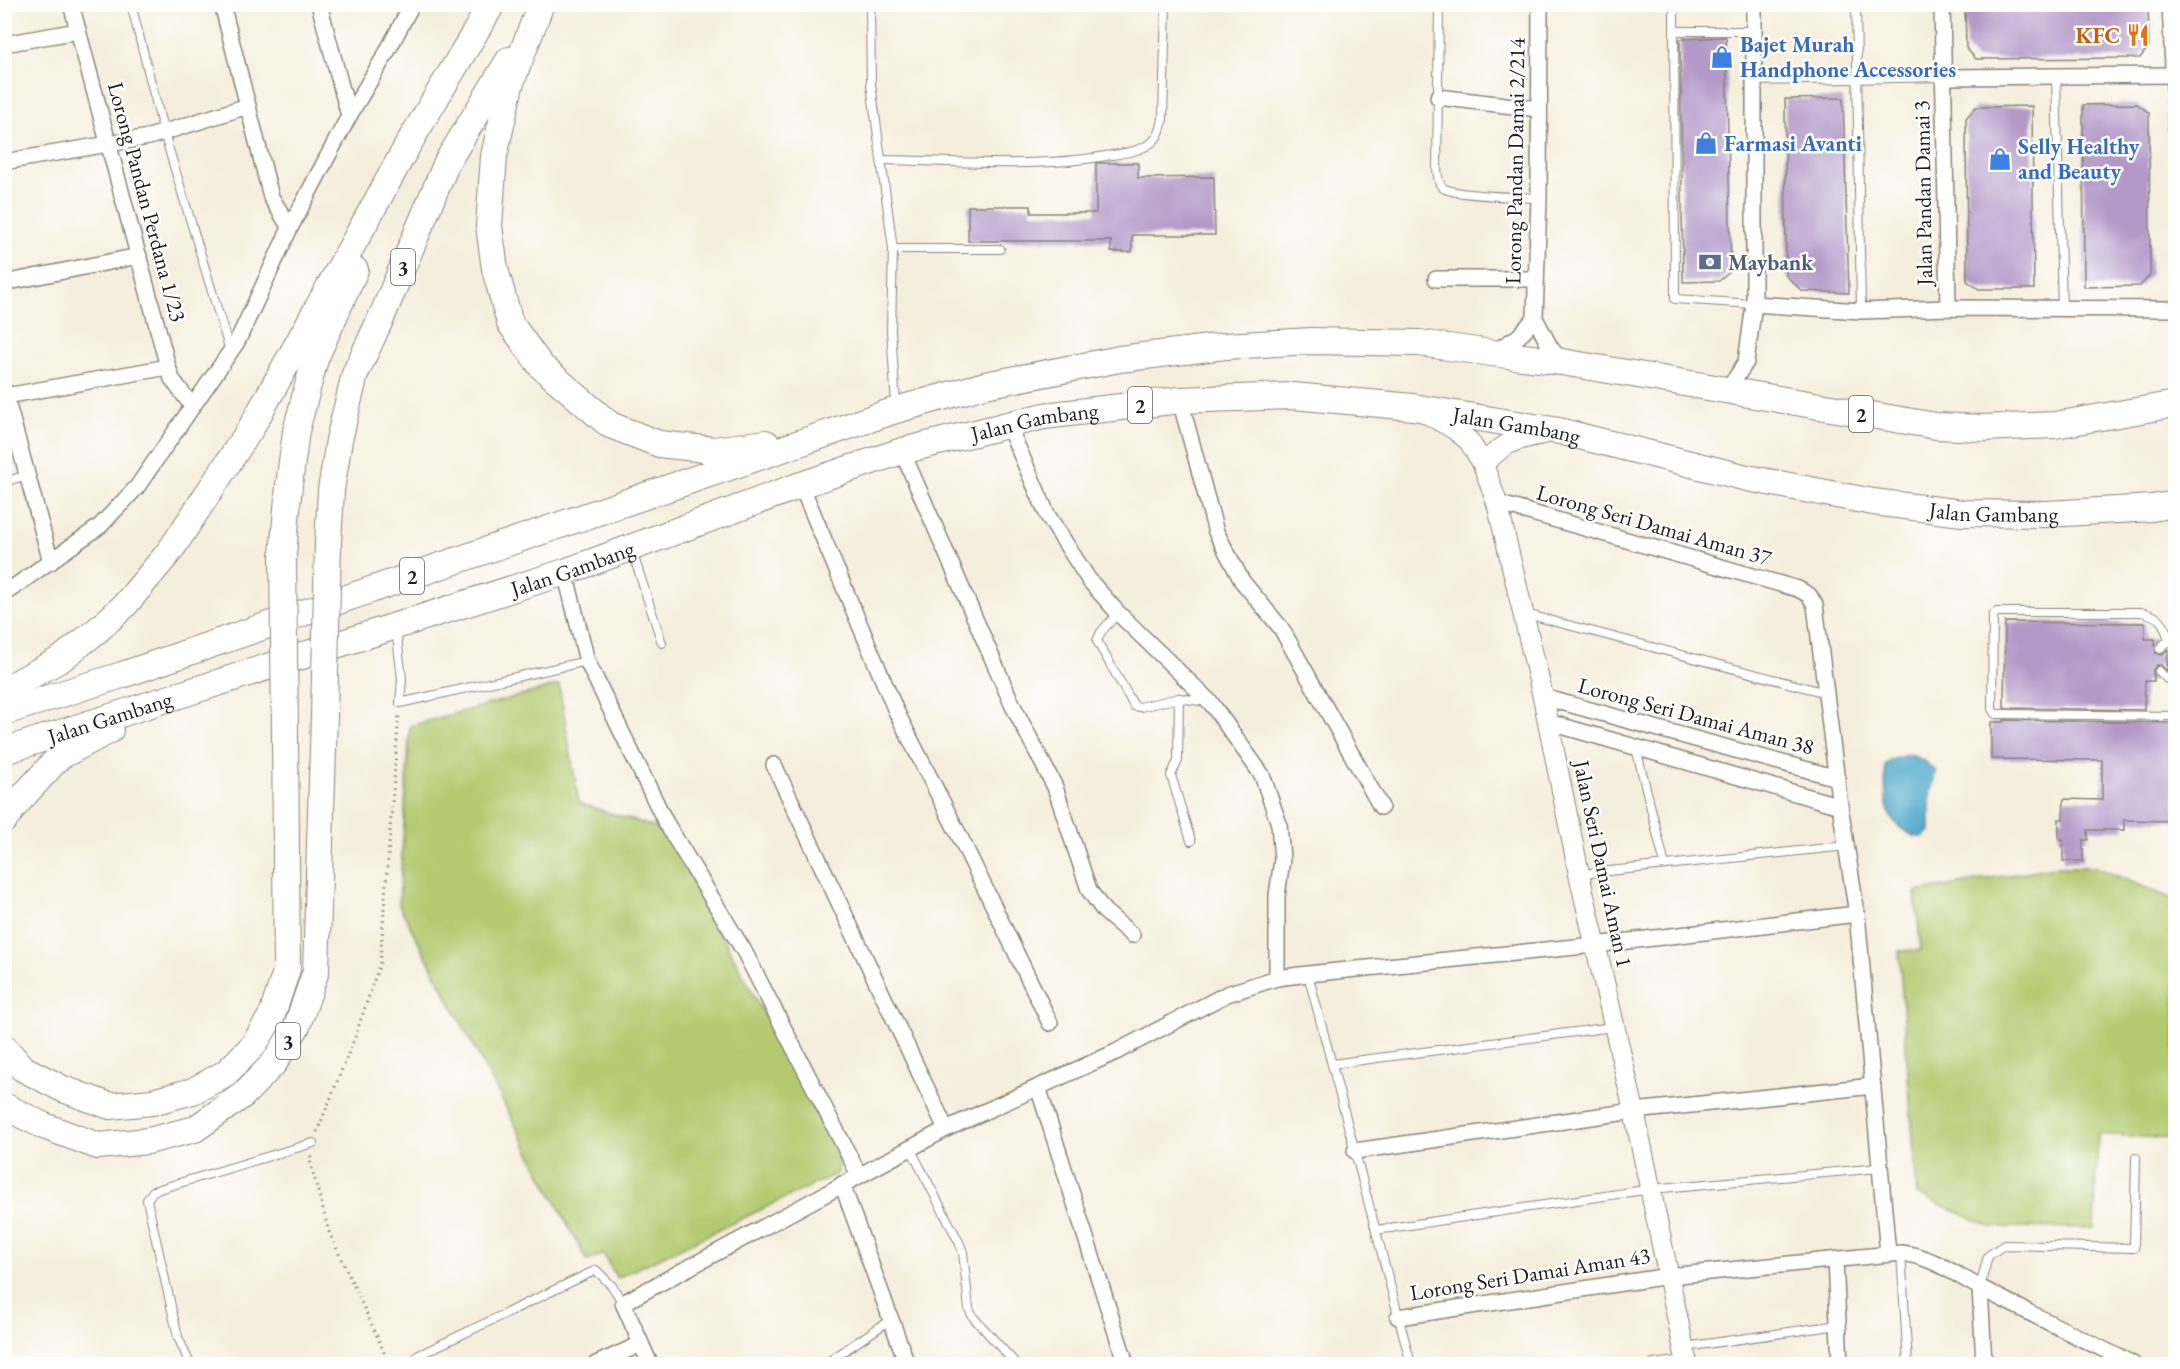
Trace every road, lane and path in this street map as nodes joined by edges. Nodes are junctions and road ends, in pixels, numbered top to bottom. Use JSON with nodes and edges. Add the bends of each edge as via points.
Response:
{"nodes":[{"id":1,"x":71,"y":4,"type":"edge"},
{"id":2,"x":131,"y":4,"type":"edge"},
{"id":3,"x":222,"y":4,"type":"edge"},
{"id":4,"x":319,"y":4,"type":"edge"},
{"id":5,"x":492,"y":4,"type":"edge"},
{"id":6,"x":870,"y":4,"type":"edge"},
{"id":7,"x":1166,"y":4,"type":"edge"},
{"id":8,"x":1439,"y":4,"type":"edge"},
{"id":9,"x":1540,"y":4,"type":"edge"},
{"id":10,"x":1674,"y":4,"type":"edge"},
{"id":11,"x":1754,"y":4,"type":"edge"},
{"id":12,"x":1856,"y":4,"type":"edge"},
{"id":13,"x":1942,"y":4,"type":"edge"},
{"id":14,"x":2170,"y":4,"type":"edge"},
{"id":15,"x":408,"y":8,"type":"edge"},
{"id":16,"x":539,"y":9,"type":"edge"},
{"id":17,"x":1754,"y":30,"type":"junction"},
{"id":18,"x":78,"y":31,"type":"junction"},
{"id":19,"x":1674,"y":31,"type":"junction"},
{"id":20,"x":4,"y":44,"type":"edge"},
{"id":21,"x":2174,"y":74,"type":"edge"},
{"id":22,"x":1943,"y":76,"type":"junction"},
{"id":23,"x":2056,"y":76,"type":"junction"},
{"id":24,"x":1857,"y":77,"type":"junction"},
{"id":25,"x":1755,"y":81,"type":"junction"},
{"id":26,"x":1438,"y":97,"type":"junction"},
{"id":27,"x":248,"y":106,"type":"junction"},
{"id":28,"x":1538,"y":109,"type":"junction"},
{"id":29,"x":349,"y":116,"type":"junction"},
{"id":30,"x":2175,"y":129,"type":"edge"},
{"id":31,"x":164,"y":133,"type":"junction"},
{"id":32,"x":409,"y":142,"type":"junction"},
{"id":33,"x":109,"y":145,"type":"junction"},
{"id":34,"x":882,"y":160,"type":"junction"},
{"id":35,"x":4,"y":162,"type":"edge"},
{"id":36,"x":1539,"y":198,"type":"junction"},
{"id":37,"x":290,"y":228,"type":"junction"},
{"id":38,"x":894,"y":249,"type":"junction"},
{"id":39,"x":1000,"y":249,"type":"dead end"},
{"id":40,"x":139,"y":256,"type":"junction"},
{"id":41,"x":1436,"y":279,"type":"dead end"},
{"id":42,"x":1536,"y":279,"type":"junction"},
{"id":43,"x":4,"y":283,"type":"edge"},
{"id":44,"x":1754,"y":304,"type":"junction"},
{"id":45,"x":1948,"y":308,"type":"junction"},
{"id":46,"x":2062,"y":309,"type":"junction"},
{"id":47,"x":2175,"y":309,"type":"edge"},
{"id":48,"x":1861,"y":311,"type":"junction"},
{"id":49,"x":1535,"y":318,"type":"junction"},
{"id":50,"x":230,"y":352,"type":"junction"},
{"id":51,"x":1492,"y":352,"type":"junction"},
{"id":52,"x":1562,"y":362,"type":"junction"},
{"id":53,"x":168,"y":367,"type":"junction"},
{"id":54,"x":1723,"y":390,"type":"junction"},
{"id":55,"x":5,"y":392,"type":"edge"},
{"id":56,"x":1180,"y":400,"type":"junction"},
{"id":57,"x":2171,"y":400,"type":"edge"},
{"id":58,"x":192,"y":406,"type":"junction"},
{"id":59,"x":1413,"y":406,"type":"junction"},
{"id":60,"x":896,"y":410,"type":"junction"},
{"id":61,"x":1008,"y":425,"type":"junction"},
{"id":62,"x":1559,"y":431,"type":"junction"},
{"id":63,"x":819,"y":436,"type":"junction"},
{"id":64,"x":902,"y":451,"type":"junction"},
{"id":65,"x":1483,"y":464,"type":"junction"},
{"id":66,"x":27,"y":475,"type":"junction"},
{"id":67,"x":4,"y":482,"type":"edge"},
{"id":68,"x":801,"y":485,"type":"junction"},
{"id":69,"x":1497,"y":503,"type":"junction"},
{"id":70,"x":2175,"y":504,"type":"edge"},
{"id":71,"x":631,"y":548,"type":"junction"},
{"id":72,"x":51,"y":562,"type":"junction"},
{"id":73,"x":565,"y":572,"type":"junction"},
{"id":74,"x":4,"y":594,"type":"edge"},
{"id":75,"x":1118,"y":613,"type":"junction"},
{"id":76,"x":1523,"y":614,"type":"junction"},
{"id":77,"x":395,"y":626,"type":"junction"},
{"id":78,"x":2172,"y":640,"type":"edge"},
{"id":79,"x":662,"y":644,"type":"dead end"},
{"id":80,"x":2160,"y":648,"type":"dead end"},
{"id":81,"x":587,"y":661,"type":"junction"},
{"id":82,"x":2159,"y":671,"type":"dead end"},
{"id":83,"x":2175,"y":682,"type":"edge"},
{"id":84,"x":4,"y":690,"type":"edge"},
{"id":85,"x":1826,"y":693,"type":"junction"},
{"id":86,"x":1543,"y":697,"type":"junction"},
{"id":87,"x":1179,"y":698,"type":"junction"},
{"id":88,"x":163,"y":701,"type":"junction"},
{"id":89,"x":400,"y":703,"type":"junction"},
{"id":90,"x":1211,"y":703,"type":"junction"},
{"id":91,"x":4,"y":712,"type":"edge"},
{"id":92,"x":2175,"y":716,"type":"edge"},
{"id":93,"x":1548,"y":722,"type":"junction"},
{"id":94,"x":1636,"y":747,"type":"junction"},
{"id":95,"x":4,"y":751,"type":"edge"},
{"id":96,"x":774,"y":765,"type":"dead end"},
{"id":97,"x":1837,"y":778,"type":"junction"},
{"id":98,"x":1840,"y":806,"type":"junction"},
{"id":99,"x":1381,"y":807,"type":"dead end"},
{"id":100,"x":4,"y":820,"type":"edge"},
{"id":101,"x":1191,"y":841,"type":"dead end"},
{"id":102,"x":1847,"y":846,"type":"junction"},
{"id":103,"x":1665,"y":865,"type":"junction"},
{"id":104,"x":1579,"y":874,"type":"junction"},
{"id":105,"x":1857,"y":914,"type":"junction"},
{"id":106,"x":1132,"y":935,"type":"dead end"},
{"id":107,"x":1595,"y":945,"type":"junction"},
{"id":108,"x":1308,"y":974,"type":"junction"},
{"id":109,"x":1277,"y":978,"type":"junction"},
{"id":110,"x":1050,"y":1023,"type":"dead end"},
{"id":111,"x":1614,"y":1027,"type":"junction"},
{"id":112,"x":4,"y":1047,"type":"edge"},
{"id":113,"x":1332,"y":1064,"type":"junction"},
{"id":114,"x":1873,"y":1086,"type":"junction"},
{"id":115,"x":1038,"y":1087,"type":"junction"},
{"id":116,"x":4,"y":1106,"type":"edge"},
{"id":117,"x":1634,"y":1112,"type":"junction"},
{"id":118,"x":946,"y":1129,"type":"junction"},
{"id":119,"x":313,"y":1143,"type":"junction"},
{"id":120,"x":910,"y":1148,"type":"junction"},
{"id":121,"x":1355,"y":1151,"type":"junction"},
{"id":122,"x":2136,"y":1158,"type":"dead end"},
{"id":123,"x":1880,"y":1168,"type":"junction"},
{"id":124,"x":859,"y":1175,"type":"junction"},
{"id":125,"x":842,"y":1184,"type":"junction"},
{"id":126,"x":1650,"y":1190,"type":"junction"},
{"id":127,"x":1376,"y":1230,"type":"junction"},
{"id":128,"x":1894,"y":1254,"type":"junction"},
{"id":129,"x":1835,"y":1260,"type":"junction"},
{"id":130,"x":1668,"y":1276,"type":"junction"},
{"id":131,"x":1980,"y":1287,"type":"junction"},
{"id":132,"x":623,"y":1303,"type":"junction"},
{"id":133,"x":1398,"y":1317,"type":"junction"},
{"id":134,"x":891,"y":1320,"type":"junction"},
{"id":135,"x":1838,"y":1325,"type":"junction"},
{"id":136,"x":640,"y":1344,"type":"junction"},
{"id":137,"x":1685,"y":1357,"type":"edge"},
{"id":138,"x":190,"y":1365,"type":"edge"},
{"id":139,"x":389,"y":1365,"type":"edge"},
{"id":140,"x":411,"y":1365,"type":"edge"},
{"id":141,"x":596,"y":1365,"type":"edge"},
{"id":142,"x":650,"y":1365,"type":"edge"},
{"id":143,"x":825,"y":1365,"type":"edge"},
{"id":144,"x":907,"y":1365,"type":"edge"},
{"id":145,"x":1016,"y":1365,"type":"edge"},
{"id":146,"x":1126,"y":1365,"type":"edge"},
{"id":147,"x":1411,"y":1365,"type":"edge"},
{"id":148,"x":1653,"y":1365,"type":"edge"},
{"id":149,"x":1840,"y":1365,"type":"edge"},
{"id":150,"x":1908,"y":1365,"type":"edge"},
{"id":151,"x":1984,"y":1365,"type":"edge"},
{"id":152,"x":2133,"y":1365,"type":"edge"}],
"edges":[{"from":1,"to":18,"type":"street","name":"Lorong Pandan Perdana 1/23"},
{"from":2,"to":31,"type":"lane"},
{"from":3,"to":27,"type":"street"},
{"from":4,"to":29,"type":"street"},
{"from":5,"to":32,"type":"highway","number":"3"},
{"from":6,"to":34,"type":"lane","via":[[871,84]]},
{"from":7,"to":34,"type":"lane","via":[[1163,119],[1159,135],[1137,151],[1050,162]]},
{"from":8,"to":26,"type":"lane"},
{"from":9,"to":28,"type":"street","name":"Lorong Pandan Damai 2/214"},
{"from":10,"to":19,"type":"lane"},
{"from":11,"to":17,"type":"street"},
{"from":12,"to":24,"type":"lane"},
{"from":13,"to":22,"type":"street","name":"Jalan Pandan Damai 3"},
{"from":14,"to":21,"type":"street"},
{"from":15,"to":29,"type":"street"},
{"from":16,"to":63,"type":"highway","via":[[510,85],[494,156],[489,226],[495,269],[510,323],[541,366],[610,425],[659,444],[714,450]]},
{"from":16,"to":116,"type":"highway","number":"3","bridge":true,"via":[[447,162],[356,374],[339,440],[328,543],[316,971],[297,1026],[274,1063],[243,1095],[195,1129],[148,1141],[98,1146]]},
{"from":17,"to":19,"type":"lane"},
{"from":17,"to":25,"type":"street"},
{"from":18,"to":20,"type":"street"},
{"from":18,"to":33,"type":"street","name":"Lorong Pandan Perdana 1/23"},
{"from":19,"to":44,"type":"lane","via":[[1675,299]]},
{"from":21,"to":23,"type":"street"},
{"from":21,"to":30,"type":"street"},
{"from":22,"to":23,"type":"street"},
{"from":22,"to":24,"type":"lane"},
{"from":22,"to":45,"type":"street","name":"Jalan Pandan Damai 3"},
{"from":23,"to":46,"type":"lane"},
{"from":24,"to":25,"type":"lane"},
{"from":24,"to":48,"type":"lane"},
{"from":25,"to":44,"type":"street"},
{"from":26,"to":28,"type":"street"},
{"from":26,"to":36,"type":"lane","via":[[1440,184],[1461,192]]},
{"from":27,"to":31,"type":"street"},
{"from":27,"to":37,"type":"street","via":[[271,197]]},
{"from":28,"to":36,"type":"street","name":"Lorong Pandan Damai 2/214"},
{"from":29,"to":37,"type":"street"},
{"from":31,"to":33,"type":"street"},
{"from":31,"to":50,"type":"lane"},
{"from":32,"to":84,"type":"highway","via":[[251,428],[170,551],[100,628],[61,659]]},
{"from":32,"to":112,"type":"highway","number":"3","bridge":true,"via":[[315,359],[296,431],[283,555],[287,969],[272,1015],[253,1046],[226,1073],[193,1092],[152,1102],[110,1106],[63,1089],[22,1068]]},
{"from":33,"to":35,"type":"street"},
{"from":33,"to":40,"type":"street","name":"Lorong Pandan Perdana 1/23"},
{"from":34,"to":38,"type":"lane"},
{"from":36,"to":42,"type":"street","name":"Lorong Pandan Damai 2/214"},
{"from":37,"to":50,"type":"street"},
{"from":38,"to":39,"type":"lane"},
{"from":38,"to":60,"type":"lane","via":[[891,330]]},
{"from":40,"to":43,"type":"street"},
{"from":40,"to":53,"type":"street","name":"Lorong Pandan Perdana 1/23"},
{"from":41,"to":42,"type":"street"},
{"from":42,"to":49,"type":"street","name":"Lorong Pandan Damai 2/214"},
{"from":44,"to":48,"type":"street"},
{"from":44,"to":54,"type":"street","via":[[1746,362]]},
{"from":45,"to":46,"type":"street"},
{"from":45,"to":48,"type":"street"},
{"from":46,"to":47,"type":"street"},
{"from":49,"to":51,"type":"street","via":[[1518,337]]},
{"from":49,"to":52,"type":"street","name":"Lorong Pandan Damai 2/214"},
{"from":50,"to":58,"type":"street"},
{"from":51,"to":52,"type":"highway","name":"Jalan Gambang","number":"2"},
{"from":51,"to":60,"type":"highway","name":"Jalan Gambang","number":"2","via":[[1419,343],[1311,341],[1225,346],[1120,359],[985,385]]},
{"from":52,"to":54,"type":"highway","name":"Jalan Gambang","number":"2"},
{"from":53,"to":55,"type":"street"},
{"from":53,"to":58,"type":"street","name":"Lorong Pandan Perdana 1/23"},
{"from":54,"to":57,"type":"highway","name":"Jalan Gambang","number":"2","via":[[1936,426],[1983,428],[2055,425]]},
{"from":55,"to":66,"type":"street"},
{"from":56,"to":59,"type":"highway","name":"Jalan Gambang","number":"2","via":[[1293,396]]},
{"from":56,"to":61,"type":"highway","name":"Jalan Gambang","number":"2","via":[[1044,416]]},
{"from":56,"to":99,"type":"street","via":[[1216,532],[1242,581],[1281,628]]},
{"from":58,"to":72,"type":"street","via":[[137,487],[100,526]]},
{"from":59,"to":62,"type":"highway","name":"Jalan Gambang","number":"2"},
{"from":59,"to":65,"type":"street","name":"Jalan Seri Damai Aman 1","via":[[1469,441]]},
{"from":60,"to":63,"type":"highway","name":"Jalan Gambang","number":"2"},
{"from":61,"to":64,"type":"highway","name":"Jalan Gambang","number":"2"},
{"from":61,"to":75,"type":"street","via":[[1048,516],[1089,580]]},
{"from":62,"to":65,"type":"street","via":[[1509,442]]},
{"from":62,"to":70,"type":"highway","name":"Jalan Gambang","number":"2","via":[[1747,478],[1873,502],[1962,513],[2047,514]]},
{"from":63,"to":91,"type":"highway","name":"Jalan Gambang","number":"2"},
{"from":64,"to":68,"type":"highway","name":"Jalan Gambang","number":"2"},
{"from":64,"to":106,"type":"street","via":[[1013,706],[1055,787],[1089,890],[1104,911]]},
{"from":65,"to":69,"type":"street","name":"Jalan Seri Damai Aman 1"},
{"from":66,"to":67,"type":"lane"},
{"from":66,"to":72,"type":"street"},
{"from":68,"to":71,"type":"highway","name":"Jalan Gambang","number":"2"},
{"from":68,"to":110,"type":"street","via":[[896,711]]},
{"from":69,"to":76,"type":"street","name":"Jalan Seri Damai Aman 1"},
{"from":69,"to":85,"type":"street","name":"Lorong Seri Damai Aman 37","via":[[1809,595],[1815,605]]},
{"from":71,"to":73,"type":"highway","name":"Jalan Gambang","number":"2"},
{"from":71,"to":79,"type":"lane"},
{"from":72,"to":74,"type":"street"},
{"from":73,"to":77,"type":"highway","name":"Jalan Gambang","number":"2"},
{"from":73,"to":81,"type":"street"},
{"from":75,"to":87,"type":"lane","via":[[1097,641],[1134,706]]},
{"from":75,"to":90,"type":"street"},
{"from":76,"to":85,"type":"lane"},
{"from":76,"to":86,"type":"street","name":"Jalan Seri Damai Aman 1"},
{"from":77,"to":88,"type":"highway","name":"Jalan Gambang","number":"2"},
{"from":77,"to":89,"type":"lane","via":[[402,679]]},
{"from":78,"to":80,"type":"lane"},
{"from":78,"to":92,"type":"lane","via":[[2163,622],[2155,615],[2141,612],[1997,612],[1993,615],[1992,710],[1995,714]]},
{"from":81,"to":89,"type":"lane"},
{"from":81,"to":124,"type":"street","via":[[666,823],[744,951]]},
{"from":82,"to":83,"type":"lane"},
{"from":85,"to":97,"type":"street"},
{"from":86,"to":93,"type":"street","name":"Jalan Seri Damai Aman 1"},
{"from":86,"to":97,"type":"street","name":"Lorong Seri Damai Aman 38"},
{"from":87,"to":90,"type":"lane"},
{"from":87,"to":101,"type":"lane","via":[[1178,760],[1171,775]]},
{"from":88,"to":95,"type":"highway","name":"Jalan Gambang","number":"2"},
{"from":88,"to":100,"type":"highway","via":[[59,757]]},
{"from":89,"to":119,"type":"path","via":[[380,963],[356,1037]]},
{"from":90,"to":109,"type":"street","via":[[1262,775],[1279,824],[1282,859],[1277,896]]},
{"from":93,"to":94,"type":"street"},
{"from":93,"to":104,"type":"street","name":"Jalan Seri Damai Aman 1"},
{"from":94,"to":98,"type":"street"},
{"from":94,"to":103,"type":"lane"},
{"from":96,"to":118,"type":"street"},
{"from":97,"to":98,"type":"street"},
{"from":98,"to":102,"type":"street"},
{"from":102,"to":103,"type":"lane"},
{"from":102,"to":105,"type":"street"},
{"from":103,"to":104,"type":"lane"},
{"from":104,"to":107,"type":"street","name":"Jalan Seri Damai Aman 1"},
{"from":105,"to":107,"type":"street"},
{"from":105,"to":114,"type":"street"},
{"from":107,"to":108,"type":"street"},
{"from":107,"to":111,"type":"street","name":"Jalan Seri Damai Aman 1"},
{"from":108,"to":109,"type":"street"},
{"from":108,"to":113,"type":"lane"},
{"from":109,"to":115,"type":"street","via":[[1227,993],[1116,1052]]},
{"from":111,"to":113,"type":"lane"},
{"from":111,"to":117,"type":"street","name":"Jalan Seri Damai Aman 1"},
{"from":113,"to":121,"type":"lane"},
{"from":114,"to":117,"type":"street"},
{"from":114,"to":123,"type":"street"},
{"from":115,"to":118,"type":"street"},
{"from":115,"to":146,"type":"street"},
{"from":117,"to":121,"type":"street"},
{"from":117,"to":126,"type":"street","name":"Jalan Seri Damai Aman 1"},
{"from":118,"to":120,"type":"street"},
{"from":119,"to":138,"type":"lane","via":[[153,1191],[147,1200],[178,1337]]},
{"from":119,"to":139,"type":"path","via":[[310,1161],[329,1232]]},
{"from":120,"to":124,"type":"street"},
{"from":120,"to":145,"type":"lane","via":[[960,1242],[969,1309]]},
{"from":121,"to":127,"type":"lane"},
{"from":122,"to":131,"type":"lane","via":[[2134,1248],[2004,1245],[1988,1256]]},
{"from":123,"to":126,"type":"lane"},
{"from":123,"to":128,"type":"street"},
{"from":124,"to":125,"type":"street"},
{"from":125,"to":132,"type":"street"},
{"from":125,"to":134,"type":"street"},
{"from":126,"to":127,"type":"lane"},
{"from":126,"to":130,"type":"street","name":"Jalan Seri Damai Aman 1"},
{"from":127,"to":133,"type":"lane"},
{"from":128,"to":129,"type":"street","name":"Lorong Seri Damai Aman 43"},
{"from":128,"to":131,"type":"street","name":"Lorong Seri Damai Aman 43","via":[[1929,1258]]},
{"from":128,"to":150,"type":"lane"},
{"from":129,"to":130,"type":"street","name":"Lorong Seri Damai Aman 43"},
{"from":129,"to":135,"type":"street"},
{"from":130,"to":133,"type":"street","name":"Lorong Seri Damai Aman 43"},
{"from":130,"to":137,"type":"street","name":"Jalan Seri Damai Aman 1"},
{"from":131,"to":151,"type":"street"},
{"from":131,"to":152,"type":"street","name":"Lorong Seri Damai Aman 43"},
{"from":132,"to":136,"type":"street"},
{"from":132,"to":140,"type":"lane","via":[[596,1269],[418,1355]]},
{"from":133,"to":147,"type":"lane"},
{"from":134,"to":143,"type":"lane"},
{"from":134,"to":144,"type":"street"},
{"from":135,"to":137,"type":"lane"},
{"from":135,"to":149,"type":"street"},
{"from":136,"to":141,"type":"street"},
{"from":136,"to":142,"type":"street"},
{"from":137,"to":148,"type":"lane"}]}
